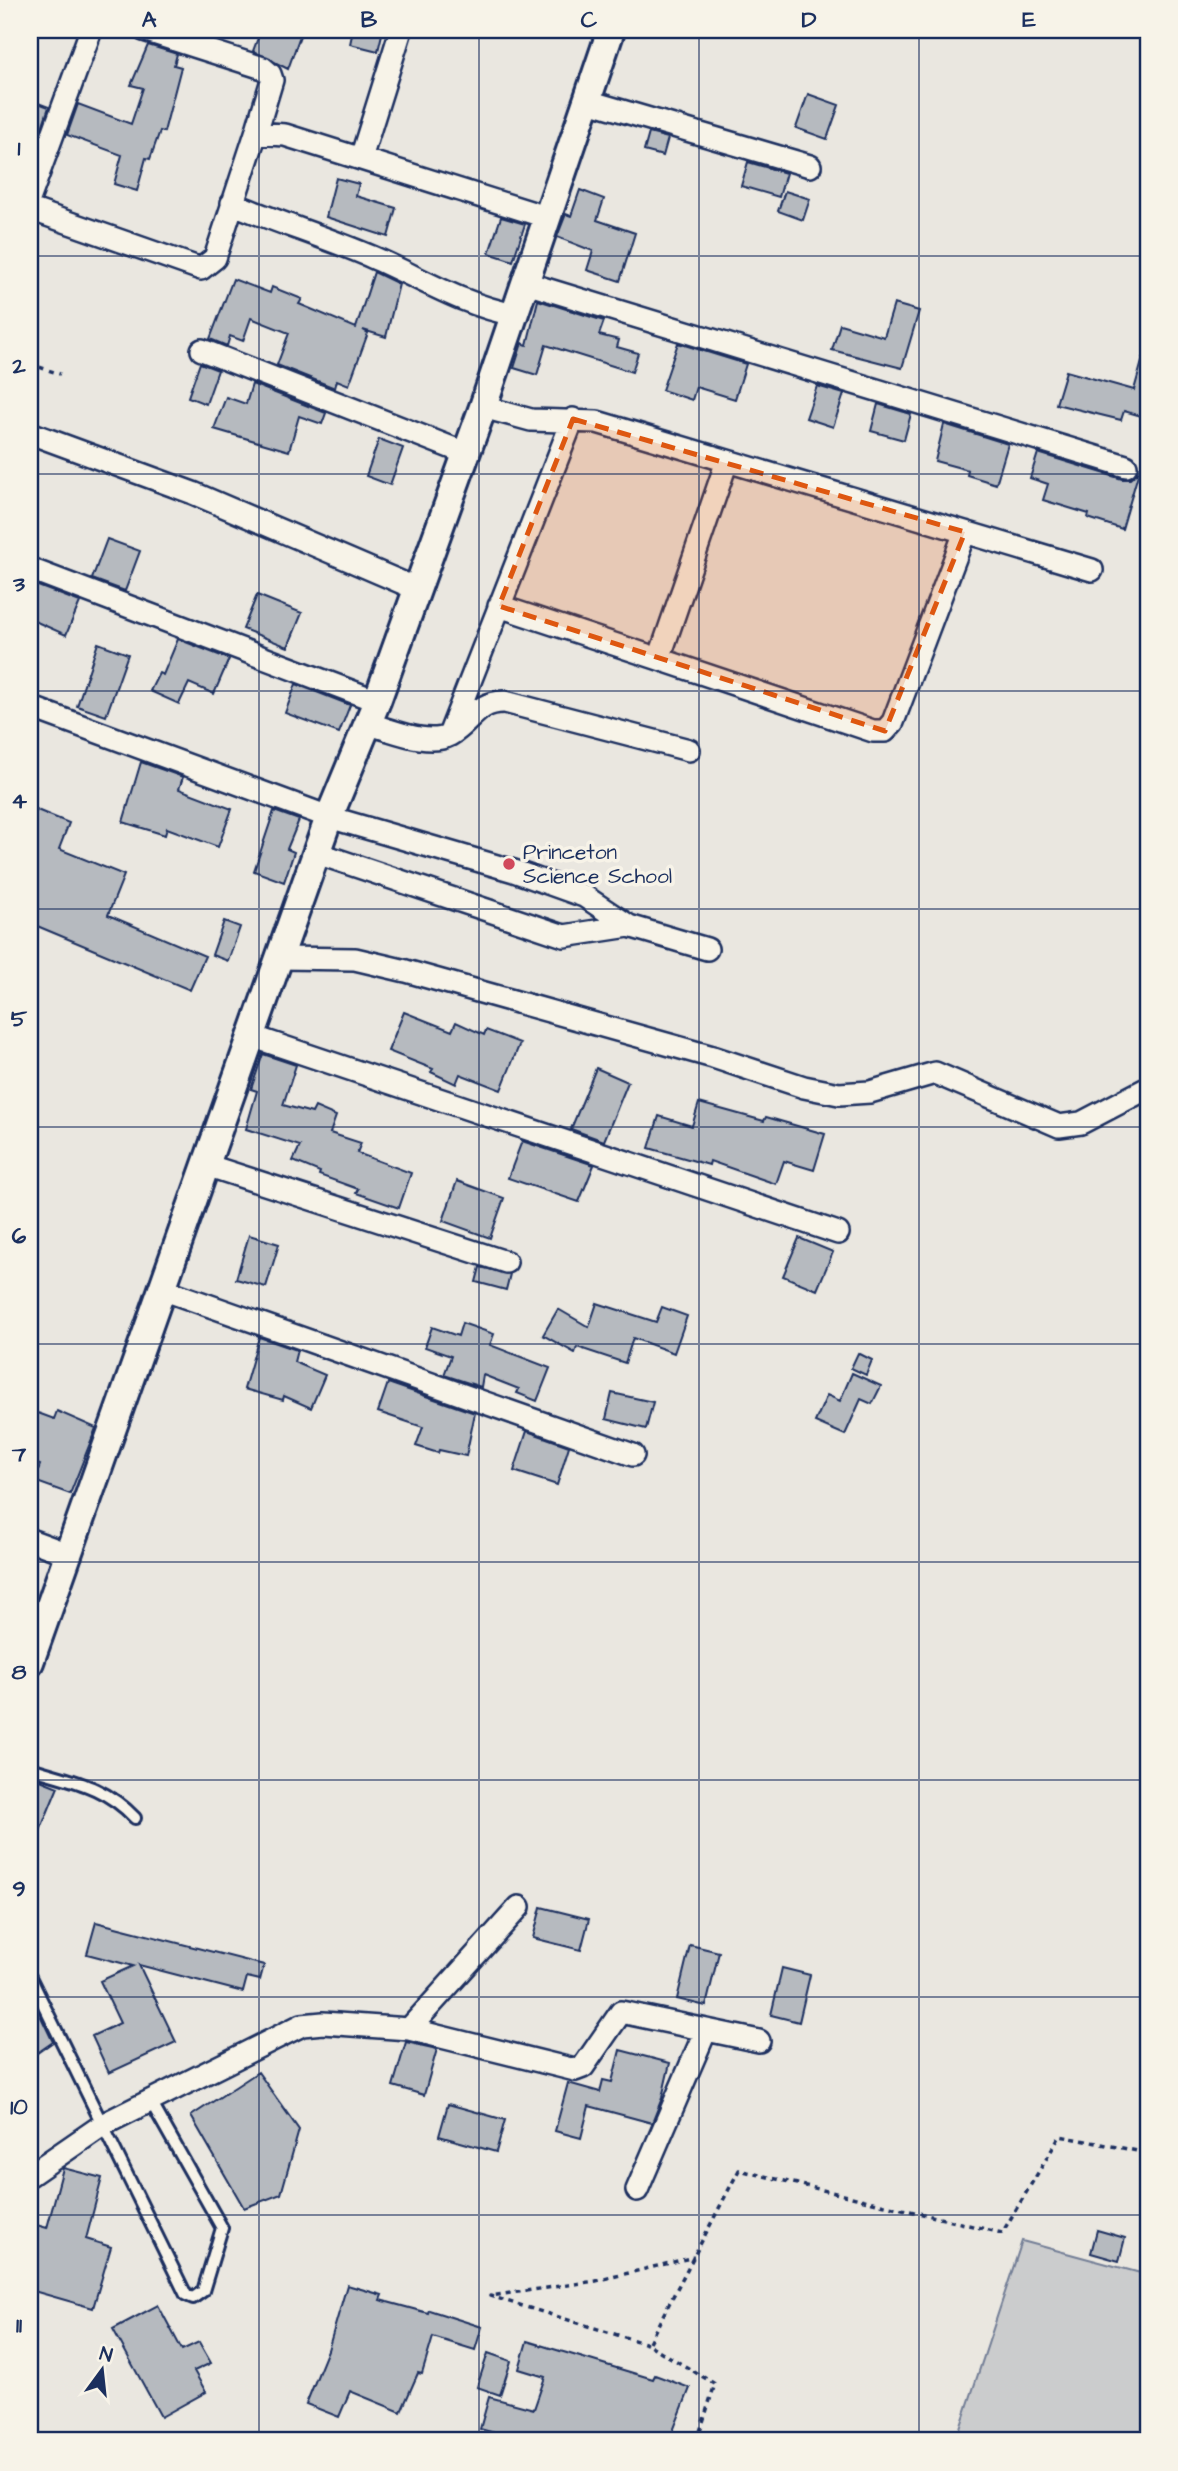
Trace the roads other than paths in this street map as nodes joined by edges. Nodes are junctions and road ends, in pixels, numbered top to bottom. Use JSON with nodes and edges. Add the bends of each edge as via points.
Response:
{"nodes":[{"id":1,"x":91,"y":30,"type":"edge"},
{"id":2,"x":144,"y":30,"type":"edge"},
{"id":3,"x":401,"y":30,"type":"edge"},
{"id":4,"x":611,"y":30,"type":"edge"},
{"id":5,"x":587,"y":101,"type":"junction"},
{"id":6,"x":256,"y":133,"type":"junction"},
{"id":7,"x":361,"y":158,"type":"junction"},
{"id":8,"x":810,"y":166,"type":"dead end"},
{"id":9,"x":30,"y":197,"type":"edge"},
{"id":10,"x":232,"y":203,"type":"junction"},
{"id":11,"x":30,"y":209,"type":"edge"},
{"id":12,"x":549,"y":218,"type":"junction"},
{"id":13,"x":526,"y":283,"type":"junction"},
{"id":14,"x":515,"y":315,"type":"junction"},
{"id":15,"x":202,"y":350,"type":"dead end"},
{"id":16,"x":482,"y":407,"type":"junction"},
{"id":17,"x":573,"y":419,"type":"junction"},
{"id":18,"x":30,"y":433,"type":"edge"},
{"id":19,"x":464,"y":453,"type":"junction"},
{"id":20,"x":727,"y":461,"type":"junction"},
{"id":21,"x":1126,"y":466,"type":"dead end"},
{"id":22,"x":965,"y":532,"type":"junction"},
{"id":23,"x":30,"y":569,"type":"edge"},
{"id":24,"x":1092,"y":570,"type":"dead end"},
{"id":25,"x":417,"y":589,"type":"junction"},
{"id":26,"x":499,"y":606,"type":"junction"},
{"id":27,"x":659,"y":659,"type":"junction"},
{"id":28,"x":30,"y":708,"type":"edge"},
{"id":29,"x":372,"y":713,"type":"junction"},
{"id":30,"x":449,"y":735,"type":"junction"},
{"id":31,"x":689,"y":750,"type":"dead end"},
{"id":32,"x":329,"y":817,"type":"junction"},
{"id":33,"x":317,"y":853,"type":"junction"},
{"id":34,"x":629,"y":926,"type":"junction"},
{"id":35,"x":707,"y":949,"type":"dead end"},
{"id":36,"x":279,"y":958,"type":"junction"},
{"id":37,"x":251,"y":1036,"type":"junction"},
{"id":38,"x":1148,"y":1088,"type":"edge"},
{"id":39,"x":206,"y":1165,"type":"junction"},
{"id":40,"x":838,"y":1233,"type":"dead end"},
{"id":41,"x":506,"y":1262,"type":"dead end"},
{"id":42,"x":162,"y":1289,"type":"junction"},
{"id":43,"x":633,"y":1455,"type":"dead end"},
{"id":44,"x":30,"y":1540,"type":"edge"},
{"id":45,"x":68,"y":1554,"type":"junction"},
{"id":46,"x":30,"y":1662,"type":"edge"},
{"id":47,"x":30,"y":1768,"type":"edge"},
{"id":48,"x":135,"y":1818,"type":"dead end"},
{"id":49,"x":519,"y":1907,"type":"dead end"},
{"id":50,"x":30,"y":1977,"type":"edge"},
{"id":51,"x":409,"y":2029,"type":"junction"},
{"id":52,"x":705,"y":2032,"type":"junction"},
{"id":53,"x":758,"y":2041,"type":"dead end"},
{"id":54,"x":151,"y":2102,"type":"junction"},
{"id":55,"x":104,"y":2124,"type":"junction"},
{"id":56,"x":30,"y":2175,"type":"edge"},
{"id":57,"x":637,"y":2190,"type":"dead end"}],
"edges":[{"from":1,"to":9,"type":"street"},
{"from":2,"to":6,"type":"street","via":[[270,74]]},
{"from":3,"to":7,"type":"street"},
{"from":4,"to":5,"type":"street"},
{"from":5,"to":8,"type":"street"},
{"from":5,"to":12,"type":"street"},
{"from":6,"to":7,"type":"street","via":[[285,135]]},
{"from":6,"to":10,"type":"street"},
{"from":7,"to":12,"type":"street"},
{"from":10,"to":11,"type":"street","via":[[215,258],[201,269]]},
{"from":10,"to":14,"type":"street","via":[[406,271],[467,304]]},
{"from":12,"to":13,"type":"street"},
{"from":13,"to":14,"type":"street"},
{"from":13,"to":21,"type":"street"},
{"from":14,"to":16,"type":"street"},
{"from":15,"to":19,"type":"street"},
{"from":16,"to":17,"type":"street","via":[[530,420]]},
{"from":16,"to":19,"type":"street"},
{"from":17,"to":20,"type":"street"},
{"from":17,"to":26,"type":"street"},
{"from":18,"to":25,"type":"street","via":[[193,493]]},
{"from":19,"to":25,"type":"street"},
{"from":20,"to":22,"type":"street"},
{"from":20,"to":27,"type":"street"},
{"from":22,"to":24,"type":"street"},
{"from":22,"to":27,"type":"street","via":[[893,722],[885,731],[873,731]]},
{"from":23,"to":29,"type":"street"},
{"from":25,"to":29,"type":"street"},
{"from":26,"to":27,"type":"street"},
{"from":26,"to":30,"type":"street"},
{"from":28,"to":32,"type":"street"},
{"from":29,"to":30,"type":"street","via":[[429,739]]},
{"from":29,"to":32,"type":"street"},
{"from":30,"to":31,"type":"street","via":[[478,709],[505,702]]},
{"from":32,"to":33,"type":"street"},
{"from":32,"to":34,"type":"street","via":[[584,896]]},
{"from":33,"to":34,"type":"street","via":[[564,936]]},
{"from":33,"to":36,"type":"street"},
{"from":34,"to":35,"type":"street"},
{"from":36,"to":37,"type":"street"},
{"from":36,"to":38,"type":"street","via":[[355,960],[405,971],[839,1094],[870,1092],[936,1073],[1059,1126],[1081,1124]]},
{"from":37,"to":39,"type":"street"},
{"from":37,"to":40,"type":"street"},
{"from":39,"to":41,"type":"street"},
{"from":39,"to":42,"type":"street"},
{"from":42,"to":43,"type":"street"},
{"from":42,"to":45,"type":"street"},
{"from":44,"to":45,"type":"street"},
{"from":45,"to":46,"type":"street"},
{"from":47,"to":48,"type":"lane","via":[[98,1788]]},
{"from":49,"to":51,"type":"street"},
{"from":50,"to":55,"type":"lane"},
{"from":51,"to":52,"type":"street","via":[[575,2070],[583,2067],[621,2012]]},
{"from":51,"to":54,"type":"street","via":[[302,2025]]},
{"from":52,"to":53,"type":"street"},
{"from":52,"to":57,"type":"street"},
{"from":54,"to":55,"type":"street"},
{"from":54,"to":55,"type":"lane","via":[[222,2228],[199,2296],[186,2295]]},
{"from":55,"to":56,"type":"street"}]}
